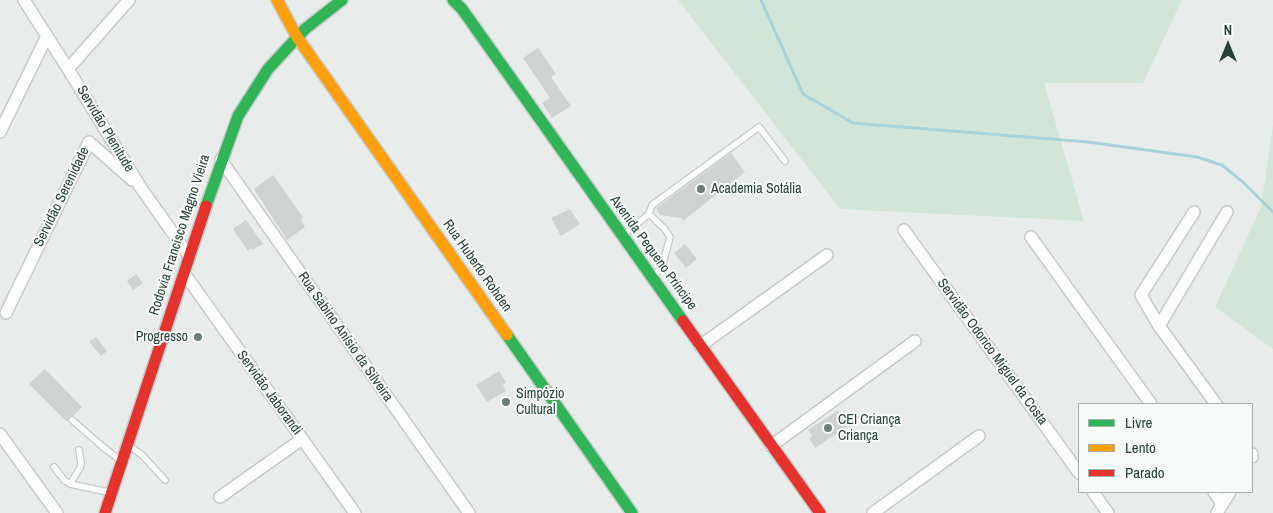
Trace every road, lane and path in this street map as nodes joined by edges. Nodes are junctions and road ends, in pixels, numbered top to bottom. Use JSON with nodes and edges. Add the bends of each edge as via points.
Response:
{"nodes":[{"id":1,"x":24,"y":0,"type":"edge"},
{"id":2,"x":128,"y":0,"type":"edge"},
{"id":3,"x":277,"y":0,"type":"edge"},
{"id":4,"x":342,"y":0,"type":"edge"},
{"id":5,"x":453,"y":0,"type":"edge"},
{"id":6,"x":460,"y":4,"type":"edge"},
{"id":7,"x":47,"y":36,"type":"junction"},
{"id":8,"x":297,"y":37,"type":"junction"},
{"id":9,"x":68,"y":69,"type":"junction"},
{"id":10,"x":0,"y":132,"type":"edge"},
{"id":11,"x":220,"y":160,"type":"junction"},
{"id":12,"x":785,"y":161,"type":"dead end"},
{"id":13,"x":141,"y":188,"type":"junction"},
{"id":14,"x":1194,"y":212,"type":"dead end"},
{"id":15,"x":1227,"y":212,"type":"dead end"},
{"id":16,"x":649,"y":214,"type":"junction"},
{"id":17,"x":904,"y":230,"type":"dead end"},
{"id":18,"x":622,"y":236,"type":"junction"},
{"id":19,"x":1031,"y":237,"type":"dead end"},
{"id":20,"x":827,"y":254,"type":"dead end"},
{"id":21,"x":189,"y":256,"type":"junction"},
{"id":22,"x":184,"y":273,"type":"junction"},
{"id":23,"x":653,"y":277,"type":"junction"},
{"id":24,"x":6,"y":313,"type":"dead end"},
{"id":25,"x":1159,"y":326,"type":"junction"},
{"id":26,"x":915,"y":341,"type":"dead end"},
{"id":27,"x":700,"y":346,"type":"junction"},
{"id":28,"x":1150,"y":403,"type":"edge"},
{"id":29,"x":1215,"y":403,"type":"edge"},
{"id":30,"x":72,"y":420,"type":"dead end"},
{"id":31,"x":0,"y":434,"type":"edge"},
{"id":32,"x":979,"y":436,"type":"dead end"},
{"id":33,"x":302,"y":439,"type":"junction"},
{"id":34,"x":128,"y":444,"type":"junction"},
{"id":35,"x":772,"y":446,"type":"junction"},
{"id":36,"x":79,"y":450,"type":"dead end"},
{"id":37,"x":122,"y":461,"type":"junction"},
{"id":38,"x":54,"y":467,"type":"dead end"},
{"id":39,"x":1078,"y":472,"type":"edge"},
{"id":40,"x":165,"y":480,"type":"dead end"},
{"id":41,"x":70,"y":484,"type":"junction"},
{"id":42,"x":112,"y":493,"type":"junction"},
{"id":43,"x":1094,"y":493,"type":"edge"},
{"id":44,"x":1214,"y":493,"type":"edge"},
{"id":45,"x":1229,"y":493,"type":"edge"},
{"id":46,"x":220,"y":496,"type":"dead end"},
{"id":47,"x":1220,"y":509,"type":"edge"},
{"id":48,"x":57,"y":513,"type":"edge"},
{"id":49,"x":105,"y":513,"type":"edge"},
{"id":50,"x":355,"y":513,"type":"edge"},
{"id":51,"x":469,"y":513,"type":"edge"},
{"id":52,"x":632,"y":513,"type":"edge"},
{"id":53,"x":820,"y":513,"type":"edge"},
{"id":54,"x":873,"y":513,"type":"edge"},
{"id":55,"x":1108,"y":513,"type":"edge"}],
"edges":[{"from":1,"to":7,"type":"street","name":"Servidão Plenitude"},
{"from":2,"to":9,"type":"street"},
{"from":3,"to":8,"type":"main road","name":"Rua Huberto Rohden"},
{"from":4,"to":8,"type":"main road","name":"Rodovia Francisco Magno Vieira"},
{"from":5,"to":6,"type":"main road","name":"Avenida Pequeno Príncipe"},
{"from":6,"to":18,"type":"main road","name":"Avenida Pequeno Príncipe"},
{"from":7,"to":9,"type":"street","name":"Servidão Plenitude"},
{"from":7,"to":10,"type":"street"},
{"from":8,"to":11,"type":"main road","name":"Rodovia Francisco Magno Vieira","via":[[252,92]]},
{"from":8,"to":52,"type":"main road","name":"Rua Huberto Rohden"},
{"from":9,"to":13,"type":"street","name":"Servidão Plenitude"},
{"from":11,"to":21,"type":"main road","name":"Rodovia Francisco Magno Vieira"},
{"from":11,"to":51,"type":"street","name":"Rua Sabino Anísio da Silveira"},
{"from":12,"to":16,"type":"lane","via":[[759,127],[652,205]]},
{"from":13,"to":21,"type":"street","name":"Servidão Plenitude"},
{"from":13,"to":24,"type":"street","name":"Servidão Serenidade","via":[[89,142]]},
{"from":14,"to":25,"type":"street","via":[[1141,295]]},
{"from":15,"to":25,"type":"street"},
{"from":16,"to":18,"type":"lane"},
{"from":16,"to":23,"type":"lane","via":[[670,237],[662,267]]},
{"from":17,"to":39,"type":"street","name":"Servidão Odorico Miguel da Costa"},
{"from":18,"to":23,"type":"main road","name":"Avenida Pequeno Príncipe"},
{"from":19,"to":28,"type":"street"},
{"from":20,"to":27,"type":"street"},
{"from":21,"to":22,"type":"main road","name":"Rodovia Francisco Magno Vieira"},
{"from":22,"to":33,"type":"street","name":"Servidão Jaborandi"},
{"from":22,"to":34,"type":"main road","name":"Rodovia Francisco Magno Vieira"},
{"from":23,"to":27,"type":"main road","name":"Avenida Pequeno Príncipe"},
{"from":25,"to":29,"type":"street"},
{"from":26,"to":35,"type":"street"},
{"from":27,"to":35,"type":"main road","name":"Avenida Pequeno Príncipe"},
{"from":30,"to":37,"type":"lane"},
{"from":31,"to":48,"type":"street"},
{"from":32,"to":54,"type":"street"},
{"from":33,"to":46,"type":"street"},
{"from":33,"to":50,"type":"street","name":"Servidão Jaborandi"},
{"from":34,"to":37,"type":"main road","name":"Rodovia Francisco Magno Vieira"},
{"from":34,"to":40,"type":"lane"},
{"from":35,"to":53,"type":"main road","name":"Avenida Pequeno Príncipe"},
{"from":36,"to":41,"type":"lane","via":[[80,468]]},
{"from":37,"to":42,"type":"main road","name":"Rodovia Francisco Magno Vieira"},
{"from":38,"to":41,"type":"lane"},
{"from":41,"to":42,"type":"lane"},
{"from":42,"to":49,"type":"main road","name":"Rodovia Francisco Magno Vieira"},
{"from":43,"to":55,"type":"street"},
{"from":44,"to":47,"type":"street"},
{"from":45,"to":47,"type":"street"}]}
